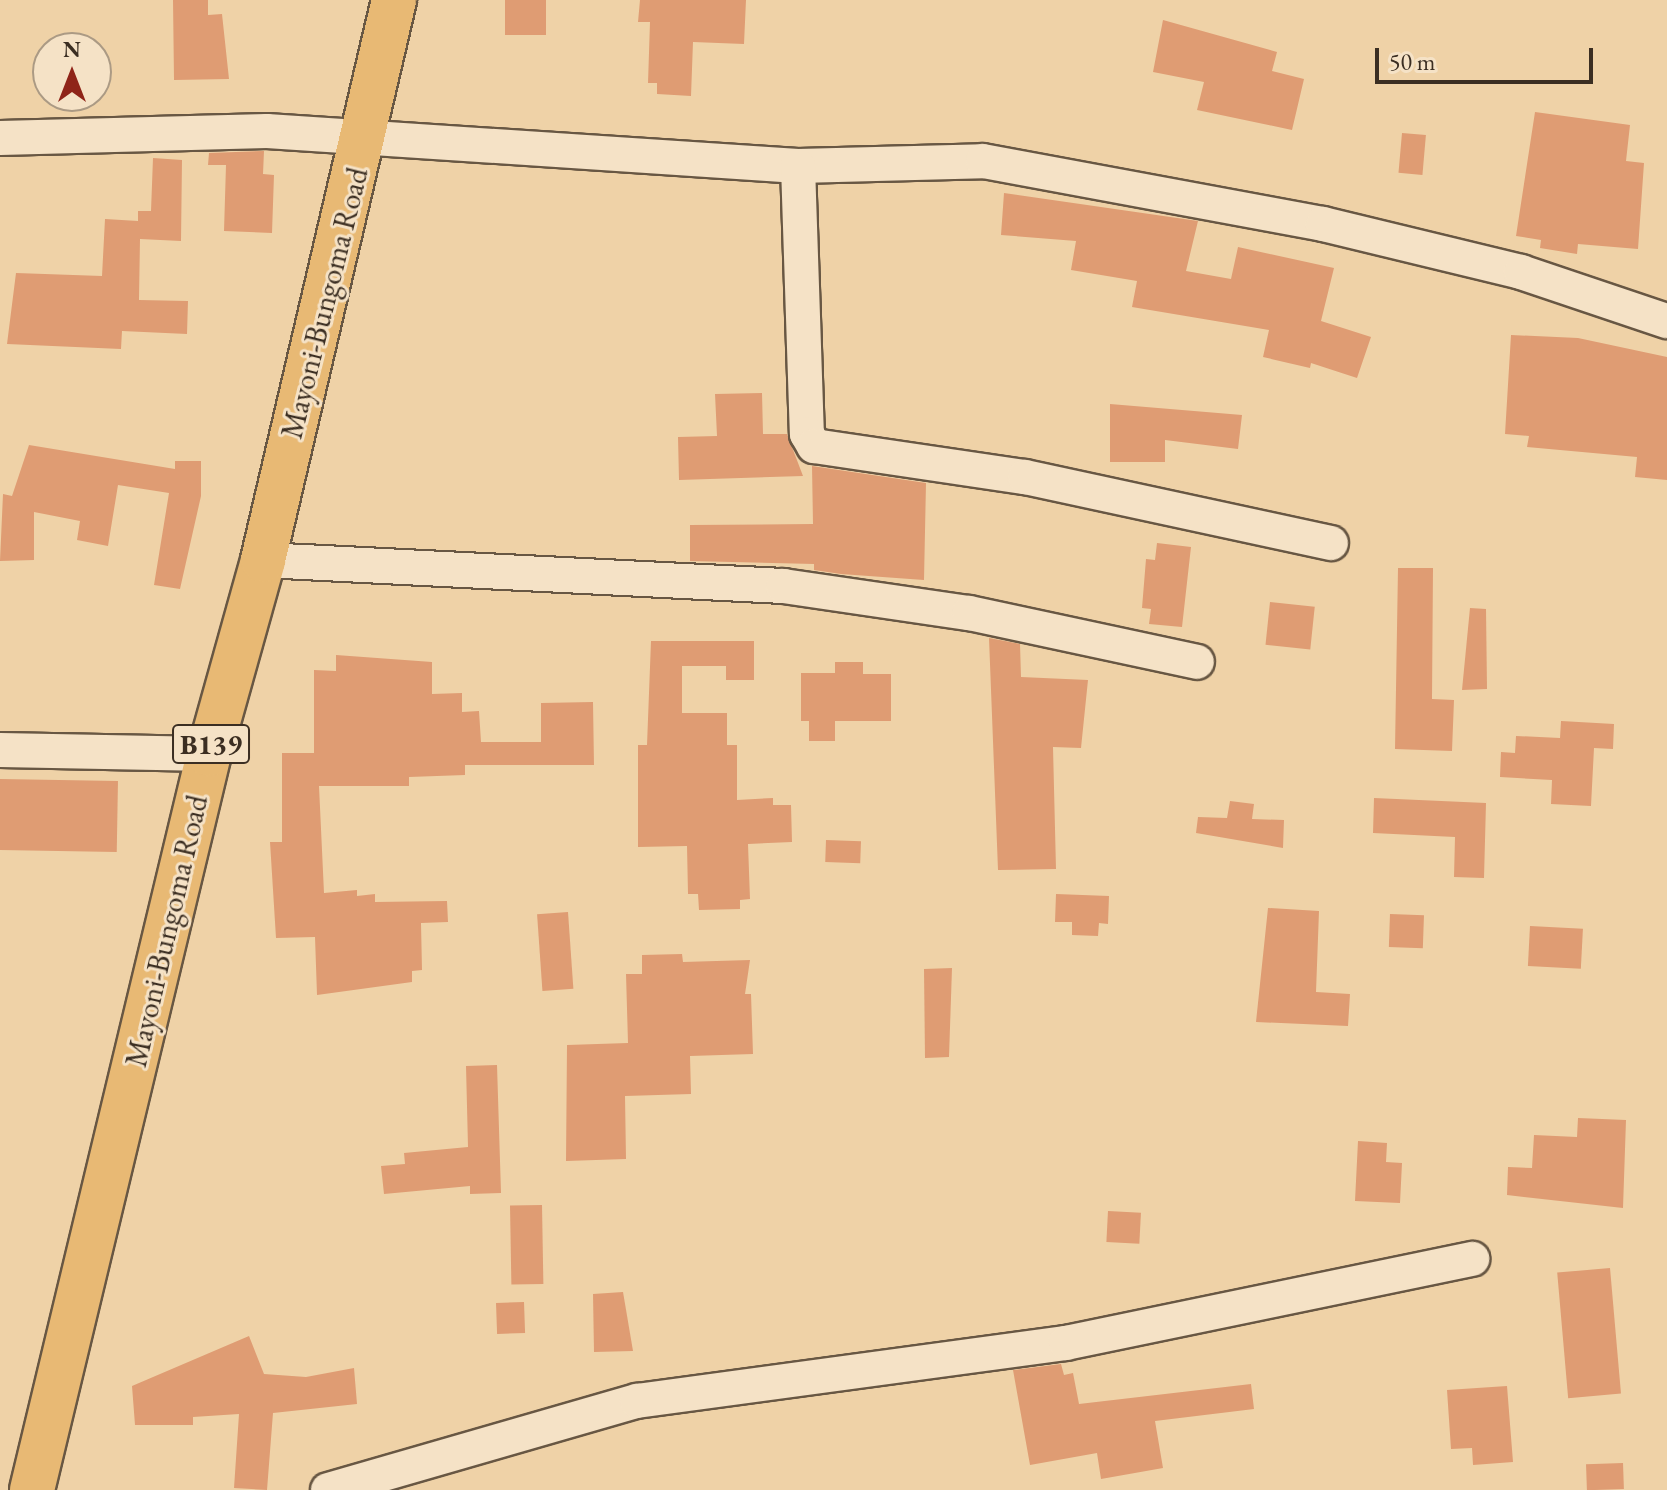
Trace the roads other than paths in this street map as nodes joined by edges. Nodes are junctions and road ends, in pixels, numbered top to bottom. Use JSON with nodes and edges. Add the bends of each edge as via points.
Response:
{"nodes":[{"id":1,"x":394,"y":0,"type":"edge"},
{"id":2,"x":0,"y":138,"type":"edge"},
{"id":3,"x":365,"y":138,"type":"junction"},
{"id":4,"x":798,"y":166,"type":"junction"},
{"id":5,"x":1667,"y":321,"type":"edge"},
{"id":6,"x":1331,"y":543,"type":"dead end"},
{"id":7,"x":263,"y":560,"type":"junction"},
{"id":8,"x":1197,"y":662,"type":"dead end"},
{"id":9,"x":0,"y":750,"type":"edge"},
{"id":10,"x":209,"y":754,"type":"junction"},
{"id":11,"x":1472,"y":1259,"type":"dead end"},
{"id":12,"x":32,"y":1490,"type":"edge"},
{"id":13,"x":328,"y":1490,"type":"edge"}],
"edges":[{"from":1,"to":3,"type":"main road","name":"Mayoni-Bungoma Road","number":"B139"},
{"from":2,"to":3,"type":"street","via":[[267,131]]},
{"from":3,"to":4,"type":"street"},
{"from":3,"to":7,"type":"main road","name":"Mayoni-Bungoma Road","number":"B139"},
{"from":4,"to":5,"type":"street","via":[[983,161],[1073,174],[1521,272]]},
{"from":4,"to":6,"type":"street","via":[[807,434],[814,446],[1025,477]]},
{"from":7,"to":8,"type":"street","via":[[783,586],[969,613]]},
{"from":7,"to":10,"type":"main road","name":"Mayoni-Bungoma Road","number":"B139"},
{"from":9,"to":10,"type":"street"},
{"from":10,"to":12,"type":"main road","name":"Mayoni-Bungoma Road","number":"B139"},
{"from":11,"to":13,"type":"street","via":[[1066,1343],[637,1401]]}]}
